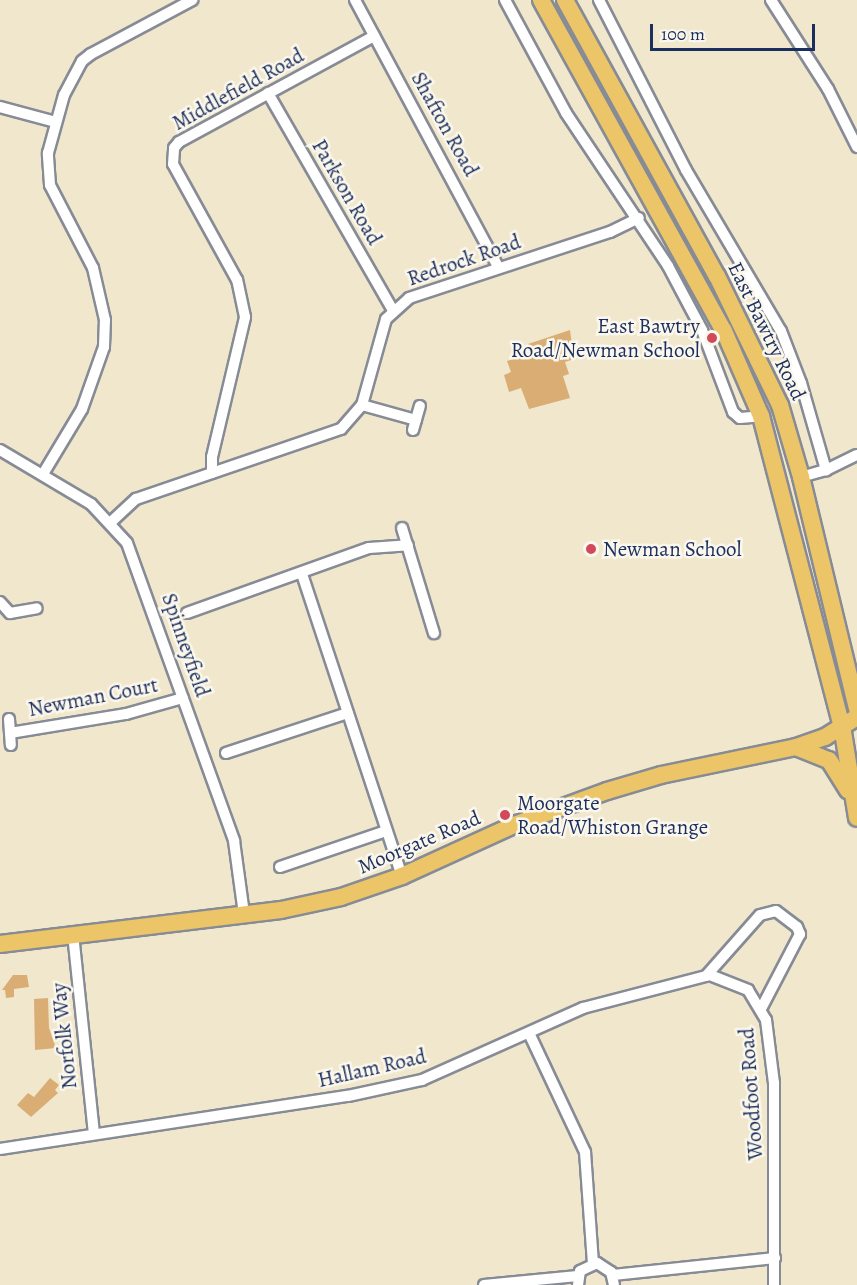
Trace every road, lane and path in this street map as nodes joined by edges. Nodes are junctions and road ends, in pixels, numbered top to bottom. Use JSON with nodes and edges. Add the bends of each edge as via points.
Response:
{"nodes":[{"id":1,"x":192,"y":0,"type":"edge"},
{"id":2,"x":355,"y":0,"type":"edge"},
{"id":3,"x":505,"y":0,"type":"edge"},
{"id":4,"x":540,"y":0,"type":"edge"},
{"id":5,"x":545,"y":0,"type":"edge"},
{"id":6,"x":565,"y":0,"type":"edge"},
{"id":7,"x":599,"y":0,"type":"edge"},
{"id":8,"x":771,"y":0,"type":"edge"},
{"id":9,"x":556,"y":27,"type":"junction"},
{"id":10,"x":374,"y":36,"type":"junction"},
{"id":11,"x":268,"y":93,"type":"junction"},
{"id":12,"x":0,"y":107,"type":"edge"},
{"id":13,"x":56,"y":122,"type":"junction"},
{"id":14,"x":857,"y":147,"type":"edge"},
{"id":15,"x":639,"y":218,"type":"junction"},
{"id":16,"x":500,"y":268,"type":"junction"},
{"id":17,"x":392,"y":309,"type":"junction"},
{"id":18,"x":362,"y":405,"type":"junction"},
{"id":19,"x":420,"y":405,"type":"dead end"},
{"id":20,"x":761,"y":416,"type":"junction"},
{"id":21,"x":3,"y":452,"type":"edge"},
{"id":22,"x":857,"y":455,"type":"edge"},
{"id":23,"x":0,"y":465,"type":"edge"},
{"id":24,"x":826,"y":470,"type":"junction"},
{"id":25,"x":212,"y":473,"type":"junction"},
{"id":26,"x":43,"y":474,"type":"junction"},
{"id":27,"x":801,"y":477,"type":"junction"},
{"id":28,"x":111,"y":522,"type":"junction"},
{"id":29,"x":402,"y":528,"type":"dead end"},
{"id":30,"x":408,"y":545,"type":"junction"},
{"id":31,"x":302,"y":574,"type":"junction"},
{"id":32,"x":0,"y":602,"type":"edge"},
{"id":33,"x":37,"y":608,"type":"dead end"},
{"id":34,"x":187,"y":613,"type":"dead end"},
{"id":35,"x":434,"y":633,"type":"dead end"},
{"id":36,"x":842,"y":645,"type":"junction"},
{"id":37,"x":857,"y":660,"type":"edge"},
{"id":38,"x":183,"y":698,"type":"junction"},
{"id":39,"x":857,"y":709,"type":"edge"},
{"id":40,"x":348,"y":713,"type":"junction"},
{"id":41,"x":857,"y":717,"type":"edge"},
{"id":42,"x":9,"y":719,"type":"dead end"},
{"id":43,"x":842,"y":726,"type":"junction"},
{"id":44,"x":10,"y":733,"type":"junction"},
{"id":45,"x":11,"y":745,"type":"dead end"},
{"id":46,"x":796,"y":747,"type":"junction"},
{"id":47,"x":226,"y":753,"type":"dead end"},
{"id":48,"x":856,"y":811,"type":"edge"},
{"id":49,"x":386,"y":831,"type":"junction"},
{"id":50,"x":280,"y":867,"type":"dead end"},
{"id":51,"x":402,"y":876,"type":"junction"},
{"id":52,"x":244,"y":914,"type":"junction"},
{"id":53,"x":73,"y":934,"type":"junction"},
{"id":54,"x":0,"y":944,"type":"edge"},
{"id":55,"x":706,"y":976,"type":"junction"},
{"id":56,"x":762,"y":1007,"type":"junction"},
{"id":57,"x":529,"y":1033,"type":"junction"},
{"id":58,"x":94,"y":1134,"type":"junction"},
{"id":59,"x":0,"y":1149,"type":"edge"},
{"id":60,"x":775,"y":1258,"type":"junction"},
{"id":61,"x":593,"y":1263,"type":"junction"},
{"id":62,"x":578,"y":1280,"type":"edge"},
{"id":63,"x":613,"y":1280,"type":"edge"},
{"id":64,"x":484,"y":1285,"type":"edge"},
{"id":65,"x":774,"y":1285,"type":"edge"}],
"edges":[{"from":1,"to":13,"type":"street","via":[[82,61],[68,86]]},
{"from":2,"to":10,"type":"street","name":"Shafton Road"},
{"from":3,"to":15,"type":"street","name":"East Bawtry Road","via":[[566,113]]},
{"from":4,"to":9,"type":"main road","name":"East Bawtry Road"},
{"from":5,"to":9,"type":"street","name":"East Bawtry Road"},
{"from":6,"to":27,"type":"main road","name":"East Bawtry Road","via":[[762,365],[780,405]]},
{"from":7,"to":24,"type":"street","name":"East Bawtry Road","via":[[686,170],[781,331],[801,383]]},
{"from":8,"to":14,"type":"street","via":[[828,89]]},
{"from":9,"to":20,"type":"main road","name":"East Bawtry Road","via":[[724,331]]},
{"from":10,"to":11,"type":"street","name":"Middlefield Road"},
{"from":10,"to":16,"type":"street","name":"Shafton Road"},
{"from":11,"to":17,"type":"street","name":"Parkson Road"},
{"from":11,"to":25,"type":"street","name":"Middlefield Road","via":[[179,142],[171,156],[237,280],[245,317],[212,457]]},
{"from":12,"to":13,"type":"street"},
{"from":13,"to":26,"type":"street","via":[[48,153],[50,185],[93,268],[105,320],[104,347],[82,409]]},
{"from":15,"to":16,"type":"street","name":"Redrock Road","via":[[610,232]]},
{"from":15,"to":20,"type":"street","name":"East Bawtry Road","via":[[702,330],[733,412],[740,418]]},
{"from":16,"to":17,"type":"street","name":"Redrock Road","via":[[409,298]]},
{"from":17,"to":18,"type":"street","name":"Redrock Road","via":[[382,329]]},
{"from":18,"to":19,"type":"street","via":[[414,425]]},
{"from":18,"to":25,"type":"street","name":"Redrock Road","via":[[353,419],[328,436]]},
{"from":20,"to":43,"type":"main road","name":"East Bawtry Road"},
{"from":21,"to":23,"type":"street"},
{"from":21,"to":26,"type":"street","name":"Spinneyfield"},
{"from":22,"to":24,"type":"street"},
{"from":24,"to":27,"type":"street"},
{"from":25,"to":28,"type":"street","name":"Redrock Road","via":[[136,499]]},
{"from":26,"to":28,"type":"street","name":"Spinneyfield","via":[[91,504]]},
{"from":27,"to":36,"type":"main road","name":"East Bawtry Road"},
{"from":28,"to":38,"type":"street","name":"Spinneyfield","via":[[137,563]]},
{"from":29,"to":30,"type":"street"},
{"from":30,"to":31,"type":"street","via":[[369,548]]},
{"from":30,"to":35,"type":"street"},
{"from":31,"to":34,"type":"street"},
{"from":31,"to":40,"type":"street"},
{"from":32,"to":33,"type":"street","via":[[10,613]]},
{"from":36,"to":37,"type":"main road"},
{"from":36,"to":39,"type":"main road","name":"East Bawtry Road"},
{"from":38,"to":44,"type":"street","name":"Newman Court","via":[[126,714]]},
{"from":38,"to":52,"type":"street","name":"Spinneyfield","via":[[234,842]]},
{"from":40,"to":47,"type":"street"},
{"from":40,"to":49,"type":"street"},
{"from":41,"to":43,"type":"main road","name":"Moorgate Road"},
{"from":42,"to":44,"type":"street","name":"Newman Court"},
{"from":43,"to":46,"type":"main road","name":"Moorgate Road"},
{"from":43,"to":48,"type":"main road","name":"East Bawtry Road"},
{"from":44,"to":45,"type":"street","name":"Newman Court"},
{"from":46,"to":48,"type":"main road","via":[[829,760]]},
{"from":46,"to":51,"type":"main road","name":"Moorgate Road","via":[[661,775],[606,791],[523,821]]},
{"from":49,"to":50,"type":"street"},
{"from":49,"to":51,"type":"street"},
{"from":51,"to":52,"type":"main road","name":"Moorgate Road","via":[[318,903]]},
{"from":52,"to":53,"type":"main road","name":"Moorgate Road"},
{"from":53,"to":54,"type":"main road","name":"Moorgate Road"},
{"from":53,"to":58,"type":"street","name":"Norfolk Way"},
{"from":55,"to":56,"type":"street","name":"Hallam Road","via":[[737,983]]},
{"from":55,"to":56,"type":"street","name":"Woodfoot Road","via":[[760,915],[776,911],[800,934]]},
{"from":55,"to":57,"type":"street","name":"Hallam Road","via":[[595,1005]]},
{"from":56,"to":60,"type":"street","name":"Woodfoot Road","via":[[769,1032],[774,1083]]},
{"from":57,"to":58,"type":"street","name":"Hallam Road","via":[[403,1084]]},
{"from":57,"to":61,"type":"street","via":[[585,1152]]},
{"from":58,"to":59,"type":"street","name":"Hallam Road"},
{"from":60,"to":63,"type":"street"},
{"from":60,"to":65,"type":"street","name":"Woodfoot Road"},
{"from":61,"to":62,"type":"street"},
{"from":61,"to":63,"type":"street","via":[[605,1265]]},
{"from":62,"to":64,"type":"street"}]}
